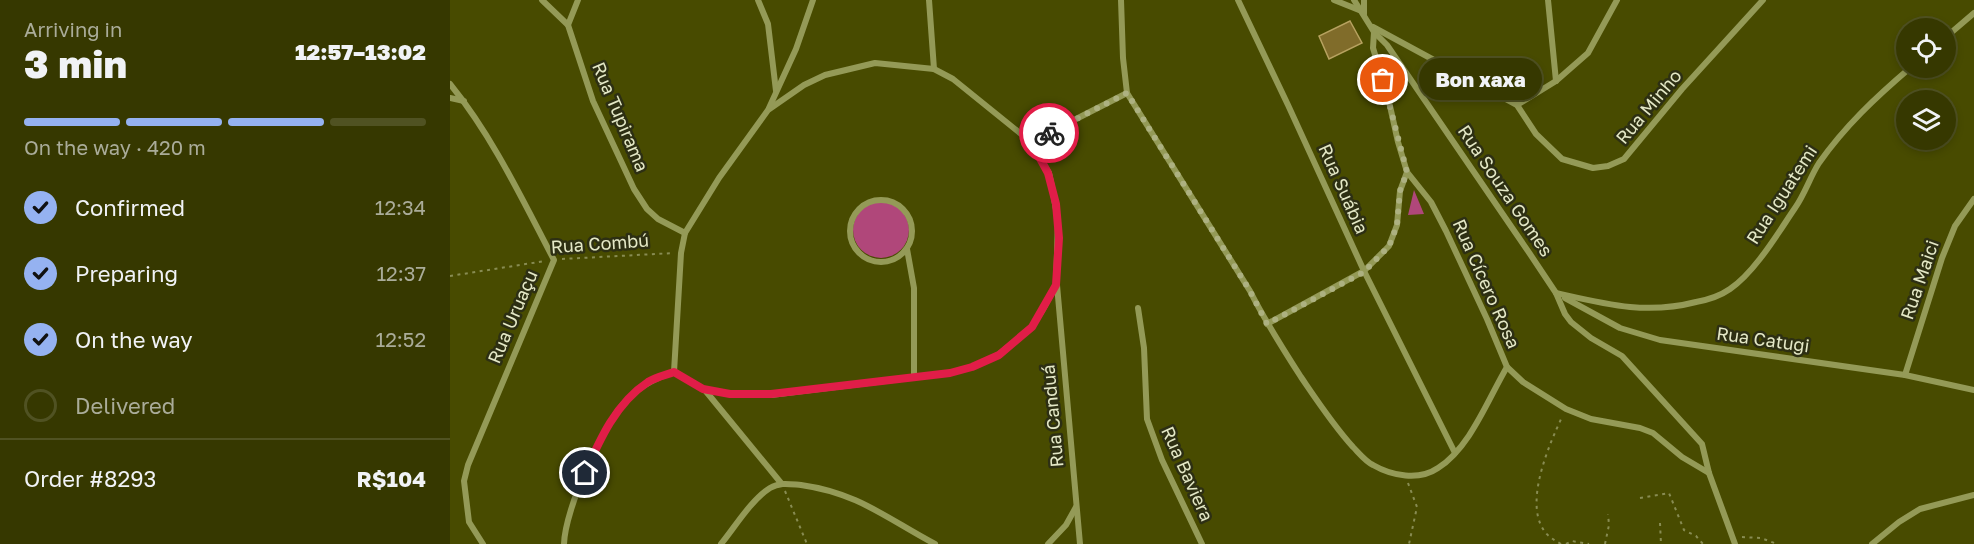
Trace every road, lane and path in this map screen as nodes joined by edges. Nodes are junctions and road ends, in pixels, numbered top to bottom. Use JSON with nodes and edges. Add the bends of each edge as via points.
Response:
{"nodes":[{"id":1,"x":542,"y":0,"type":"edge"},
{"id":2,"x":578,"y":0,"type":"edge"},
{"id":3,"x":758,"y":0,"type":"edge"},
{"id":4,"x":813,"y":0,"type":"edge"},
{"id":5,"x":929,"y":0,"type":"edge"},
{"id":6,"x":1121,"y":0,"type":"edge"},
{"id":7,"x":1238,"y":0,"type":"edge"},
{"id":8,"x":1334,"y":0,"type":"edge"},
{"id":9,"x":1354,"y":0,"type":"edge"},
{"id":10,"x":1364,"y":0,"type":"edge"},
{"id":11,"x":1548,"y":0,"type":"edge"},
{"id":12,"x":1617,"y":0,"type":"edge"},
{"id":13,"x":1763,"y":0,"type":"edge"},
{"id":14,"x":1360,"y":10,"type":"junction"},
{"id":15,"x":1974,"y":13,"type":"edge"},
{"id":16,"x":1364,"y":16,"type":"junction"},
{"id":17,"x":568,"y":25,"type":"junction"},
{"id":18,"x":1956,"y":28,"type":"edge"},
{"id":19,"x":1372,"y":29,"type":"junction"},
{"id":20,"x":934,"y":69,"type":"junction"},
{"id":21,"x":1898,"y":78,"type":"edge"},
{"id":22,"x":1556,"y":81,"type":"junction"},
{"id":23,"x":450,"y":84,"type":"edge"},
{"id":24,"x":776,"y":91,"type":"junction"},
{"id":25,"x":1127,"y":93,"type":"junction"},
{"id":26,"x":450,"y":98,"type":"edge"},
{"id":27,"x":464,"y":102,"type":"junction"},
{"id":28,"x":1517,"y":105,"type":"junction"},
{"id":29,"x":768,"y":110,"type":"junction"},
{"id":30,"x":1031,"y":142,"type":"junction"},
{"id":31,"x":1407,"y":172,"type":"junction"},
{"id":32,"x":1974,"y":199,"type":"edge"},
{"id":33,"x":685,"y":233,"type":"junction"},
{"id":34,"x":907,"y":249,"type":"junction"},
{"id":35,"x":681,"y":253,"type":"junction"},
{"id":36,"x":554,"y":260,"type":"junction"},
{"id":37,"x":1364,"y":272,"type":"junction"},
{"id":38,"x":450,"y":276,"type":"edge"},
{"id":39,"x":1056,"y":285,"type":"junction"},
{"id":40,"x":1556,"y":293,"type":"junction"},
{"id":41,"x":1138,"y":308,"type":"dead end"},
{"id":42,"x":1267,"y":324,"type":"junction"},
{"id":43,"x":1506,"y":368,"type":"junction"},
{"id":44,"x":674,"y":372,"type":"junction"},
{"id":45,"x":1905,"y":375,"type":"junction"},
{"id":46,"x":914,"y":376,"type":"junction"},
{"id":47,"x":703,"y":389,"type":"junction"},
{"id":48,"x":1974,"y":390,"type":"edge"},
{"id":49,"x":1566,"y":409,"type":"junction"},
{"id":50,"x":1455,"y":453,"type":"junction"},
{"id":51,"x":1709,"y":473,"type":"junction"},
{"id":52,"x":1405,"y":475,"type":"junction"},
{"id":53,"x":781,"y":483,"type":"junction"},
{"id":54,"x":1974,"y":495,"type":"edge"},
{"id":55,"x":1640,"y":498,"type":"dead end"},
{"id":56,"x":1077,"y":507,"type":"junction"},
{"id":57,"x":1608,"y":514,"type":"dead end"},
{"id":58,"x":1660,"y":523,"type":"dead end"},
{"id":59,"x":1734,"y":541,"type":"edge"},
{"id":60,"x":483,"y":544,"type":"edge"},
{"id":61,"x":564,"y":544,"type":"edge"},
{"id":62,"x":722,"y":544,"type":"edge"},
{"id":63,"x":807,"y":544,"type":"edge"},
{"id":64,"x":935,"y":544,"type":"edge"},
{"id":65,"x":1048,"y":544,"type":"edge"},
{"id":66,"x":1080,"y":544,"type":"edge"},
{"id":67,"x":1202,"y":544,"type":"edge"},
{"id":68,"x":1409,"y":544,"type":"edge"},
{"id":69,"x":1561,"y":544,"type":"edge"},
{"id":70,"x":1566,"y":544,"type":"edge"},
{"id":71,"x":1589,"y":544,"type":"edge"},
{"id":72,"x":1605,"y":544,"type":"edge"},
{"id":73,"x":1661,"y":544,"type":"edge"},
{"id":74,"x":1702,"y":544,"type":"edge"},
{"id":75,"x":1777,"y":544,"type":"edge"},
{"id":76,"x":1872,"y":544,"type":"edge"}],
"edges":[{"from":1,"to":17,"type":"street","name":"Rua Tupirama"},
{"from":2,"to":17,"type":"street"},
{"from":3,"to":24,"type":"street","via":[[768,24]]},
{"from":4,"to":24,"type":"street"},
{"from":5,"to":20,"type":"street"},
{"from":6,"to":25,"type":"street"},
{"from":7,"to":37,"type":"street","name":"Rua Suábia"},
{"from":8,"to":14,"type":"street"},
{"from":9,"to":14,"type":"street","name":"Rua Souza Gomes"},
{"from":10,"to":16,"type":"street"},
{"from":11,"to":22,"type":"street"},
{"from":12,"to":22,"type":"street","via":[[1588,53]]},
{"from":13,"to":28,"type":"street","name":"Rua Minho","via":[[1624,159],[1593,168],[1562,159],[1536,134]]},
{"from":14,"to":16,"type":"street","name":"Rua Souza Gomes"},
{"from":15,"to":18,"type":"street"},
{"from":16,"to":19,"type":"street","name":"Rua Souza Gomes"},
{"from":17,"to":33,"type":"street","name":"Rua Tupirama","via":[[593,101],[634,189],[658,219]]},
{"from":19,"to":28,"type":"street","via":[[1400,40]]},
{"from":19,"to":31,"type":"street","name":"Rua Cícero Rosa","via":[[1373,48]]},
{"from":19,"to":40,"type":"street","name":"Rua Souza Gomes","via":[[1413,82]]},
{"from":20,"to":29,"type":"street","via":[[875,63],[850,68],[804,85]]},
{"from":20,"to":30,"type":"street","via":[[953,79]]},
{"from":21,"to":40,"type":"street","name":"Rua Iguatemi","via":[[1848,126],[1818,165],[1780,229],[1744,277],[1729,290],[1682,306],[1650,309],[1593,303]]},
{"from":22,"to":28,"type":"street"},
{"from":23,"to":27,"type":"street","name":"Rua Uruaçu"},
{"from":24,"to":29,"type":"street"},
{"from":25,"to":30,"type":"street"},
{"from":25,"to":42,"type":"street"},
{"from":26,"to":27,"type":"street"},
{"from":27,"to":36,"type":"street","name":"Rua Uruaçu","via":[[496,149]]},
{"from":29,"to":33,"type":"street"},
{"from":30,"to":39,"type":"street","name":"Rua Canduá","via":[[1048,173],[1056,204]]},
{"from":31,"to":37,"type":"street","via":[[1389,246]]},
{"from":31,"to":43,"type":"street","name":"Rua Cícero Rosa","via":[[1431,202]]},
{"from":32,"to":45,"type":"street","name":"Rua Maici","via":[[1955,226],[1942,258]]},
{"from":33,"to":35,"type":"street"},
{"from":34,"to":34,"type":"street","via":[[912,228],[903,209],[894,202],[873,201],[856,213],[850,233],[859,253],[878,262],[889,261]]},
{"from":34,"to":46,"type":"street","via":[[914,288]]},
{"from":35,"to":36,"type":"path","name":"Rua Combú"},
{"from":35,"to":44,"type":"street"},
{"from":36,"to":38,"type":"path","name":"Rua Combú"},
{"from":36,"to":60,"type":"street","name":"Rua Uruaçu","via":[[464,481],[469,522]]},
{"from":37,"to":42,"type":"street"},
{"from":37,"to":50,"type":"street","name":"Rua Suábia"},
{"from":39,"to":46,"type":"street","via":[[1032,327],[999,355],[950,373]]},
{"from":39,"to":56,"type":"street","name":"Rua Canduá"},
{"from":40,"to":45,"type":"street","name":"Rua Catugi","via":[[1620,328],[1660,340]]},
{"from":40,"to":51,"type":"street","name":"Rua Souza Gomes","via":[[1571,322],[1622,356],[1702,444]]},
{"from":41,"to":67,"type":"street","name":"Rua Baviera","via":[[1147,419]]},
{"from":42,"to":52,"type":"street","via":[[1333,425],[1372,465]]},
{"from":43,"to":49,"type":"street","name":"Rua Cícero Rosa"},
{"from":43,"to":50,"type":"street"},
{"from":44,"to":47,"type":"street"},
{"from":44,"to":61,"type":"street","via":[[650,381],[628,398],[608,427],[571,506]]},
{"from":45,"to":48,"type":"street","name":"Rua Catugi"},
{"from":46,"to":47,"type":"street","via":[[771,394],[730,394]]},
{"from":47,"to":53,"type":"street"},
{"from":49,"to":51,"type":"street","name":"Rua Cícero Rosa","via":[[1653,433]]},
{"from":49,"to":69,"type":"path","via":[[1536,497],[1544,531]]},
{"from":50,"to":52,"type":"street","via":[[1428,474]]},
{"from":51,"to":59,"type":"street","name":"Rua Souza Gomes"},
{"from":52,"to":68,"type":"path","via":[[1417,507]]},
{"from":53,"to":62,"type":"street","via":[[757,500]]},
{"from":53,"to":63,"type":"path"},
{"from":53,"to":64,"type":"street","via":[[834,491],[855,499]]},
{"from":54,"to":76,"type":"street","via":[[1920,509]]},
{"from":55,"to":74,"type":"path","via":[[1670,493],[1684,530]]},
{"from":56,"to":65,"type":"street"},
{"from":56,"to":66,"type":"street","name":"Rua Canduá"},
{"from":57,"to":72,"type":"path"},
{"from":58,"to":73,"type":"path"},
{"from":59,"to":75,"type":"path","via":[[1761,538]]},
{"from":70,"to":71,"type":"path"}]}
